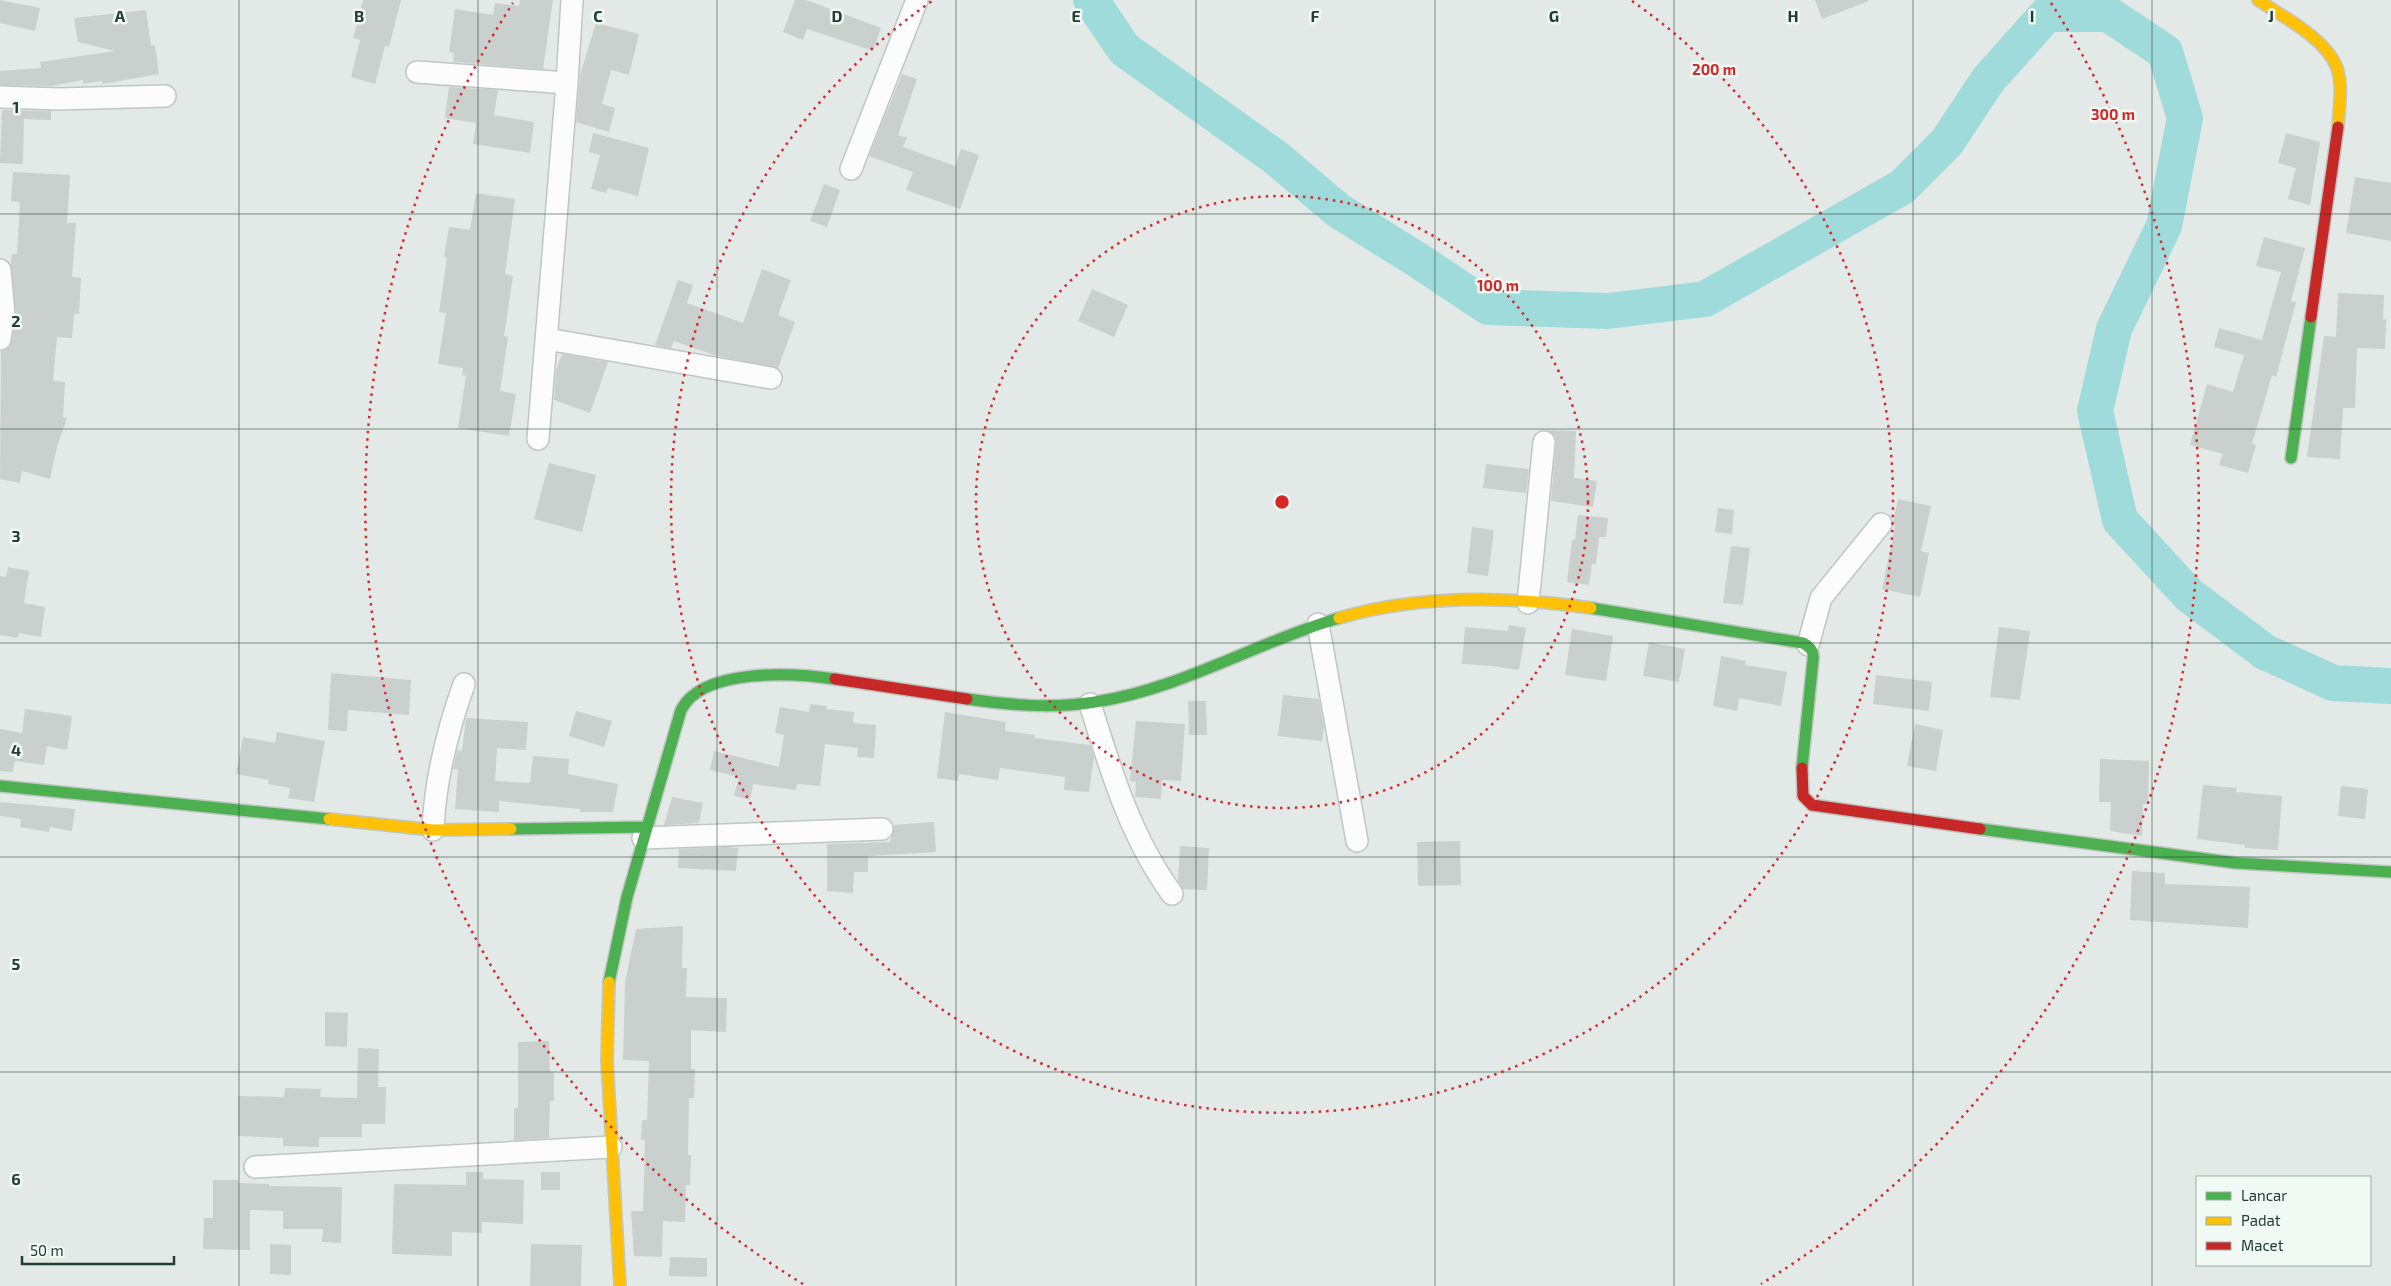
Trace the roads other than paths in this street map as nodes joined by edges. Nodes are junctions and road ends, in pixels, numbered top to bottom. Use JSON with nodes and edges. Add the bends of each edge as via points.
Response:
{"nodes":[{"id":1,"x":572,"y":0,"type":"edge"},
{"id":2,"x":917,"y":0,"type":"edge"},
{"id":3,"x":2258,"y":0,"type":"edge"},
{"id":4,"x":417,"y":72,"type":"dead end"},
{"id":5,"x":568,"y":83,"type":"junction"},
{"id":6,"x":0,"y":96,"type":"edge"},
{"id":7,"x":165,"y":96,"type":"dead end"},
{"id":8,"x":850,"y":169,"type":"dead end"},
{"id":9,"x":0,"y":270,"type":"edge"},
{"id":10,"x":0,"y":339,"type":"edge"},
{"id":11,"x":547,"y":339,"type":"junction"},
{"id":12,"x":771,"y":378,"type":"dead end"},
{"id":13,"x":538,"y":439,"type":"dead end"},
{"id":14,"x":1544,"y":442,"type":"dead end"},
{"id":15,"x":2291,"y":458,"type":"dead end"},
{"id":16,"x":1881,"y":524,"type":"dead end"},
{"id":17,"x":1528,"y":603,"type":"junction"},
{"id":18,"x":1318,"y":624,"type":"junction"},
{"id":19,"x":1808,"y":646,"type":"junction"},
{"id":20,"x":464,"y":684,"type":"dead end"},
{"id":21,"x":1090,"y":704,"type":"junction"},
{"id":22,"x":0,"y":786,"type":"edge"},
{"id":23,"x":882,"y":829,"type":"dead end"},
{"id":24,"x":433,"y":830,"type":"junction"},
{"id":25,"x":645,"y":833,"type":"junction"},
{"id":26,"x":1357,"y":841,"type":"dead end"},
{"id":27,"x":2391,"y":872,"type":"edge"},
{"id":28,"x":1172,"y":894,"type":"dead end"},
{"id":29,"x":610,"y":1147,"type":"junction"},
{"id":30,"x":255,"y":1167,"type":"dead end"},
{"id":31,"x":620,"y":1286,"type":"edge"}],
"edges":[{"from":1,"to":5,"type":"street"},
{"from":2,"to":8,"type":"street"},
{"from":3,"to":15,"type":"street","via":[[2309,35],[2326,52],[2337,68],[2340,84]]},
{"from":4,"to":5,"type":"street"},
{"from":5,"to":11,"type":"street"},
{"from":6,"to":7,"type":"street","via":[[59,99]]},
{"from":9,"to":10,"type":"street","via":[[4,314]]},
{"from":11,"to":12,"type":"street"},
{"from":11,"to":13,"type":"street"},
{"from":14,"to":17,"type":"street"},
{"from":16,"to":19,"type":"street","via":[[1821,598]]},
{"from":17,"to":18,"type":"street","via":[[1473,600],[1411,603]]},
{"from":17,"to":19,"type":"street","via":[[1583,606]]},
{"from":18,"to":21,"type":"street","via":[[1217,665]]},
{"from":18,"to":26,"type":"street"},
{"from":19,"to":27,"type":"street","via":[[1814,653],[1801,781],[1803,796],[1812,805],[2236,864]]},
{"from":20,"to":24,"type":"street","via":[[444,746]]},
{"from":21,"to":25,"type":"street","via":[[1054,706],[1009,702],[822,676],[784,674],[732,679],[698,692],[683,704]]},
{"from":21,"to":28,"type":"street","via":[[1128,818],[1155,871]]},
{"from":22,"to":24,"type":"street"},
{"from":23,"to":25,"type":"street"},
{"from":24,"to":25,"type":"street"},
{"from":25,"to":29,"type":"street","via":[[609,981]]},
{"from":29,"to":30,"type":"street"},
{"from":29,"to":31,"type":"street"}]}
